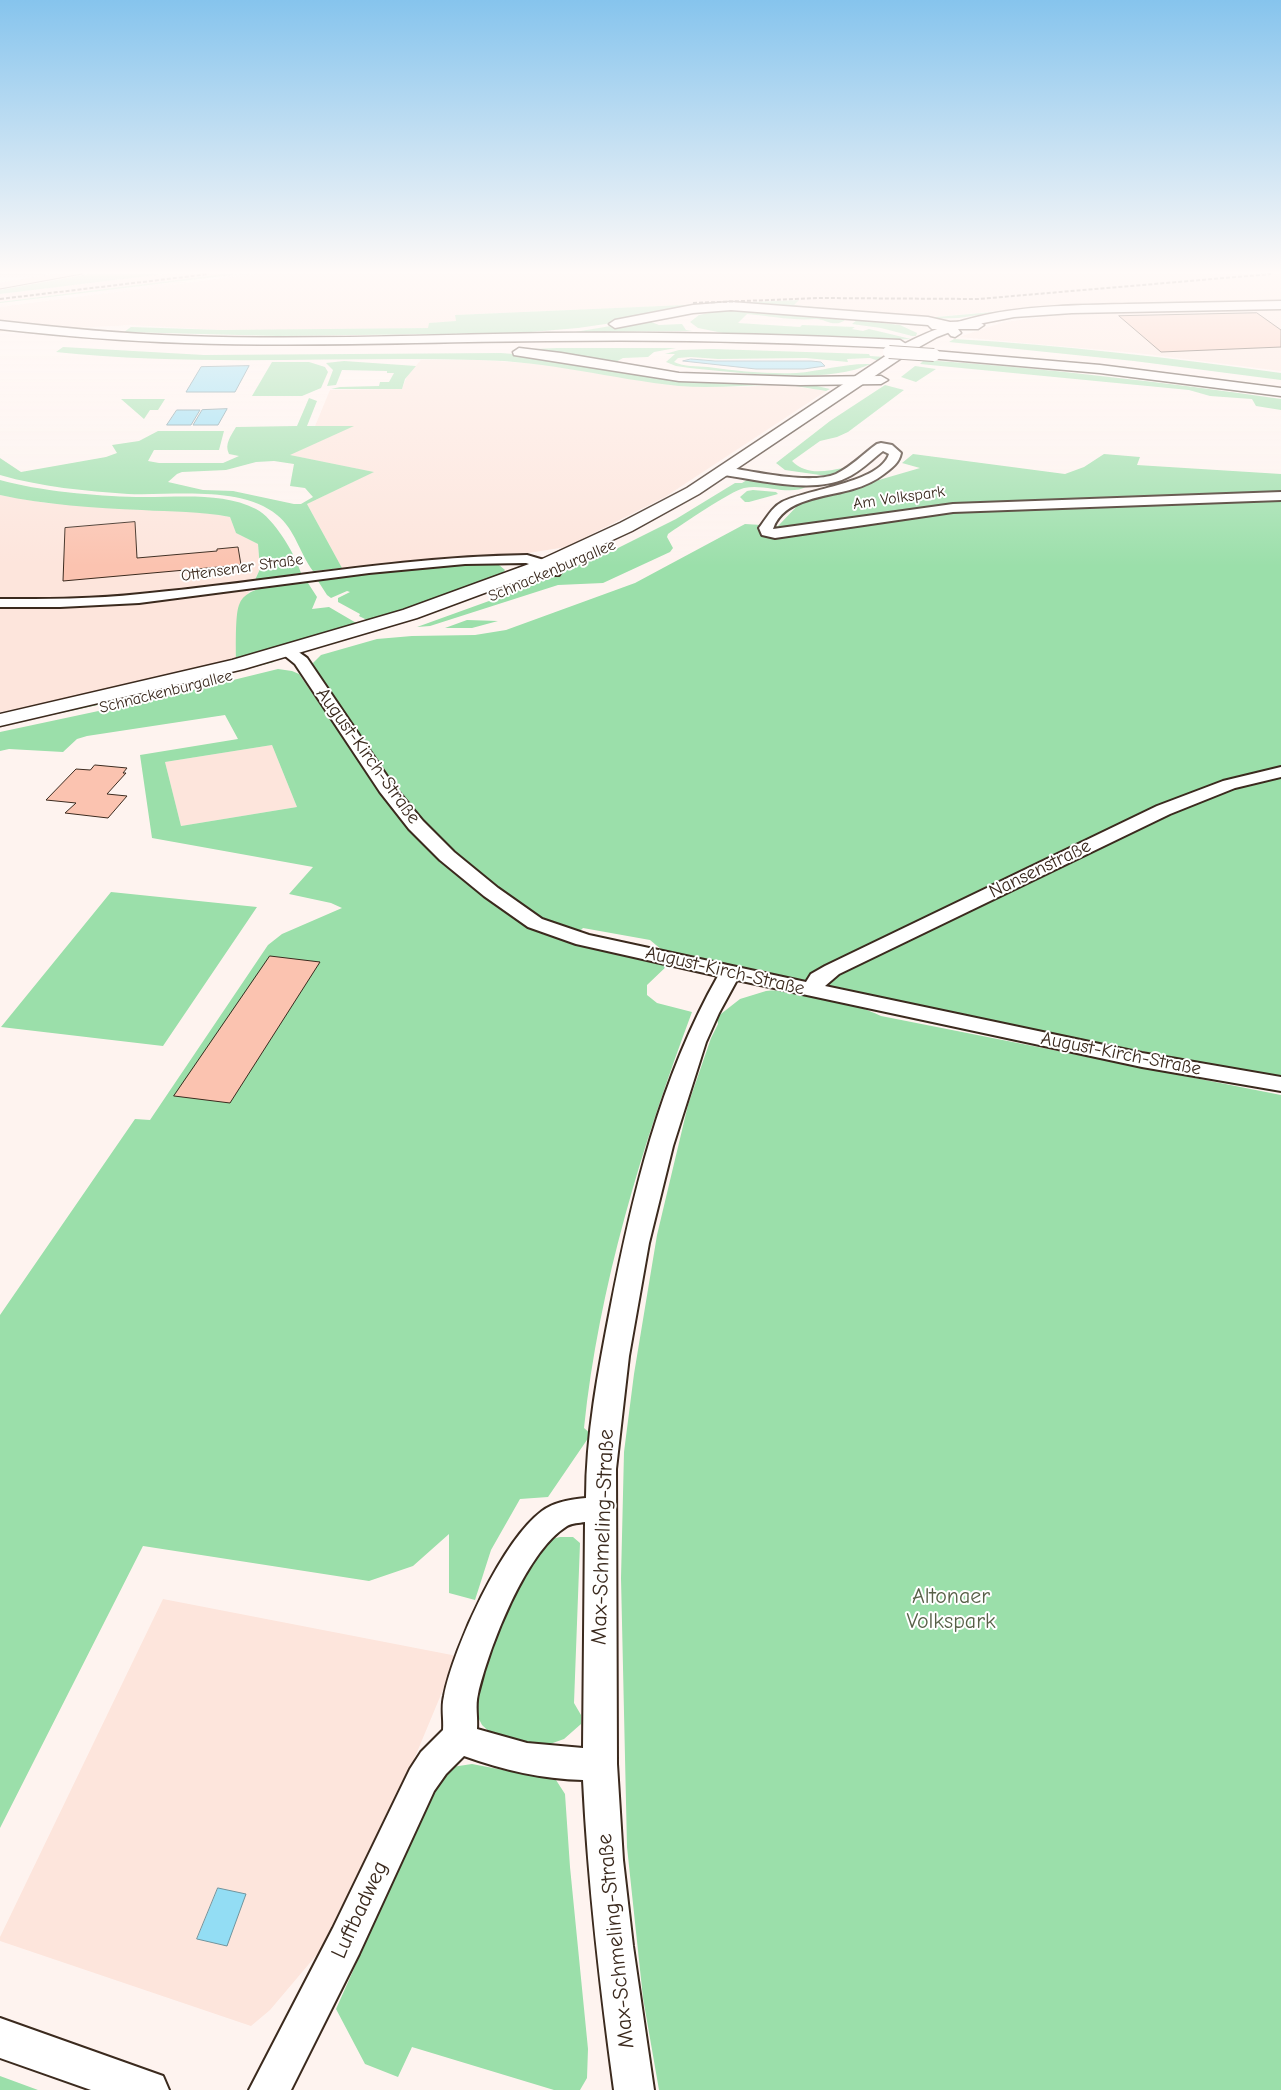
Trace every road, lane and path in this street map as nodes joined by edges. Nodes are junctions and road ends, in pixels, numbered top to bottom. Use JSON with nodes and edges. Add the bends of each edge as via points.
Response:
{"nodes":[{"id":1,"x":644,"y":372,"type":"edge"},
{"id":2,"x":679,"y":372,"type":"edge"},
{"id":3,"x":883,"y":372,"type":"edge"},
{"id":4,"x":884,"y":372,"type":"edge"},
{"id":5,"x":1113,"y":372,"type":"edge"},
{"id":6,"x":1188,"y":372,"type":"edge"},
{"id":7,"x":880,"y":374,"type":"junction"},
{"id":8,"x":825,"y":376,"type":"junction"},
{"id":9,"x":800,"y":381,"type":"junction"},
{"id":10,"x":1281,"y":383,"type":"edge"},
{"id":11,"x":861,"y":384,"type":"junction"},
{"id":12,"x":1281,"y":392,"type":"edge"},
{"id":13,"x":839,"y":394,"type":"junction"},
{"id":14,"x":764,"y":464,"type":"dead end"},
{"id":15,"x":736,"y":470,"type":"junction"},
{"id":16,"x":780,"y":472,"type":"junction"},
{"id":17,"x":822,"y":481,"type":"junction"},
{"id":18,"x":1281,"y":496,"type":"edge"},
{"id":19,"x":544,"y":568,"type":"junction"},
{"id":20,"x":0,"y":603,"type":"edge"},
{"id":21,"x":293,"y":655,"type":"junction"},
{"id":22,"x":0,"y":720,"type":"edge"},
{"id":23,"x":0,"y":729,"type":"edge"},
{"id":24,"x":1281,"y":772,"type":"edge"},
{"id":25,"x":731,"y":972,"type":"junction"},
{"id":26,"x":811,"y":990,"type":"junction"},
{"id":27,"x":1281,"y":1084,"type":"edge"},
{"id":28,"x":600,"y":1510,"type":"junction"},
{"id":29,"x":458,"y":1737,"type":"junction"},
{"id":30,"x":600,"y":1764,"type":"junction"},
{"id":31,"x":0,"y":2038,"type":"edge"},
{"id":32,"x":149,"y":2090,"type":"edge"},
{"id":33,"x":269,"y":2090,"type":"edge"},
{"id":34,"x":634,"y":2090,"type":"edge"}],
"edges":[{"from":1,"to":9,"type":"main road","via":[[670,376]]},
{"from":2,"to":8,"type":"main road"},
{"from":3,"to":7,"type":"main road","name":"Schnackenburgallee"},
{"from":4,"to":7,"type":"main road","name":"Schnackenburgallee"},
{"from":5,"to":12,"type":"main road"},
{"from":6,"to":10,"type":"main road"},
{"from":7,"to":8,"type":"main road"},
{"from":7,"to":11,"type":"main road","name":"Schnackenburgallee"},
{"from":8,"to":11,"type":"main road","via":[[851,376]]},
{"from":9,"to":11,"type":"main road"},
{"from":9,"to":13,"type":"main road","via":[[831,386],[839,390]]},
{"from":11,"to":13,"type":"main road","name":"Schnackenburgallee"},
{"from":11,"to":15,"type":"main road","name":"Schnackenburgallee"},
{"from":13,"to":15,"type":"main road","name":"Schnackenburgallee"},
{"from":14,"to":16,"type":"street"},
{"from":15,"to":16,"type":"street"},
{"from":15,"to":17,"type":"street","name":"Am Volkspark"},
{"from":15,"to":19,"type":"main road","name":"Schnackenburgallee","via":[[701,500],[654,526]]},
{"from":16,"to":17,"type":"street"},
{"from":17,"to":18,"type":"street","name":"Am Volkspark","via":[[841,476],[881,448],[894,453],[893,460],[865,482],[784,506],[766,530],[779,534],[924,512],[996,505]]},
{"from":19,"to":20,"type":"street","name":"Ottensener Straße","via":[[488,559],[376,568],[139,598]]},
{"from":19,"to":21,"type":"main road","name":"Schnackenburgallee"},
{"from":21,"to":22,"type":"main road","name":"Schnackenburgallee"},
{"from":21,"to":23,"type":"main road","name":"Schnackenburgallee","via":[[153,696]]},
{"from":21,"to":25,"type":"street","name":"August-Kirch-Straße","via":[[386,788],[416,824],[446,856],[523,916],[571,937]]},
{"from":24,"to":26,"type":"street","name":"Nansenstraße","via":[[1219,787],[1147,817],[832,970]]},
{"from":25,"to":26,"type":"street","name":"August-Kirch-Straße"},
{"from":25,"to":28,"type":"street","name":"Max-Schmeling-Straße","via":[[695,1042],[660,1146],[615,1356],[602,1450]]},
{"from":26,"to":27,"type":"street","name":"August-Kirch-Straße","via":[[1142,1060]]},
{"from":28,"to":29,"type":"street","via":[[570,1512],[555,1518],[540,1531],[518,1560],[499,1596],[460,1697],[461,1729]]},
{"from":28,"to":30,"type":"street","name":"Max-Schmeling-Straße"},
{"from":29,"to":30,"type":"street","via":[[532,1761]]},
{"from":29,"to":33,"type":"street","name":"Luftbadweg","via":[[434,1761],[422,1780],[346,1942]]},
{"from":30,"to":34,"type":"street","name":"Max-Schmeling-Straße","via":[[613,1936]]},
{"from":31,"to":32,"type":"street"}]}
